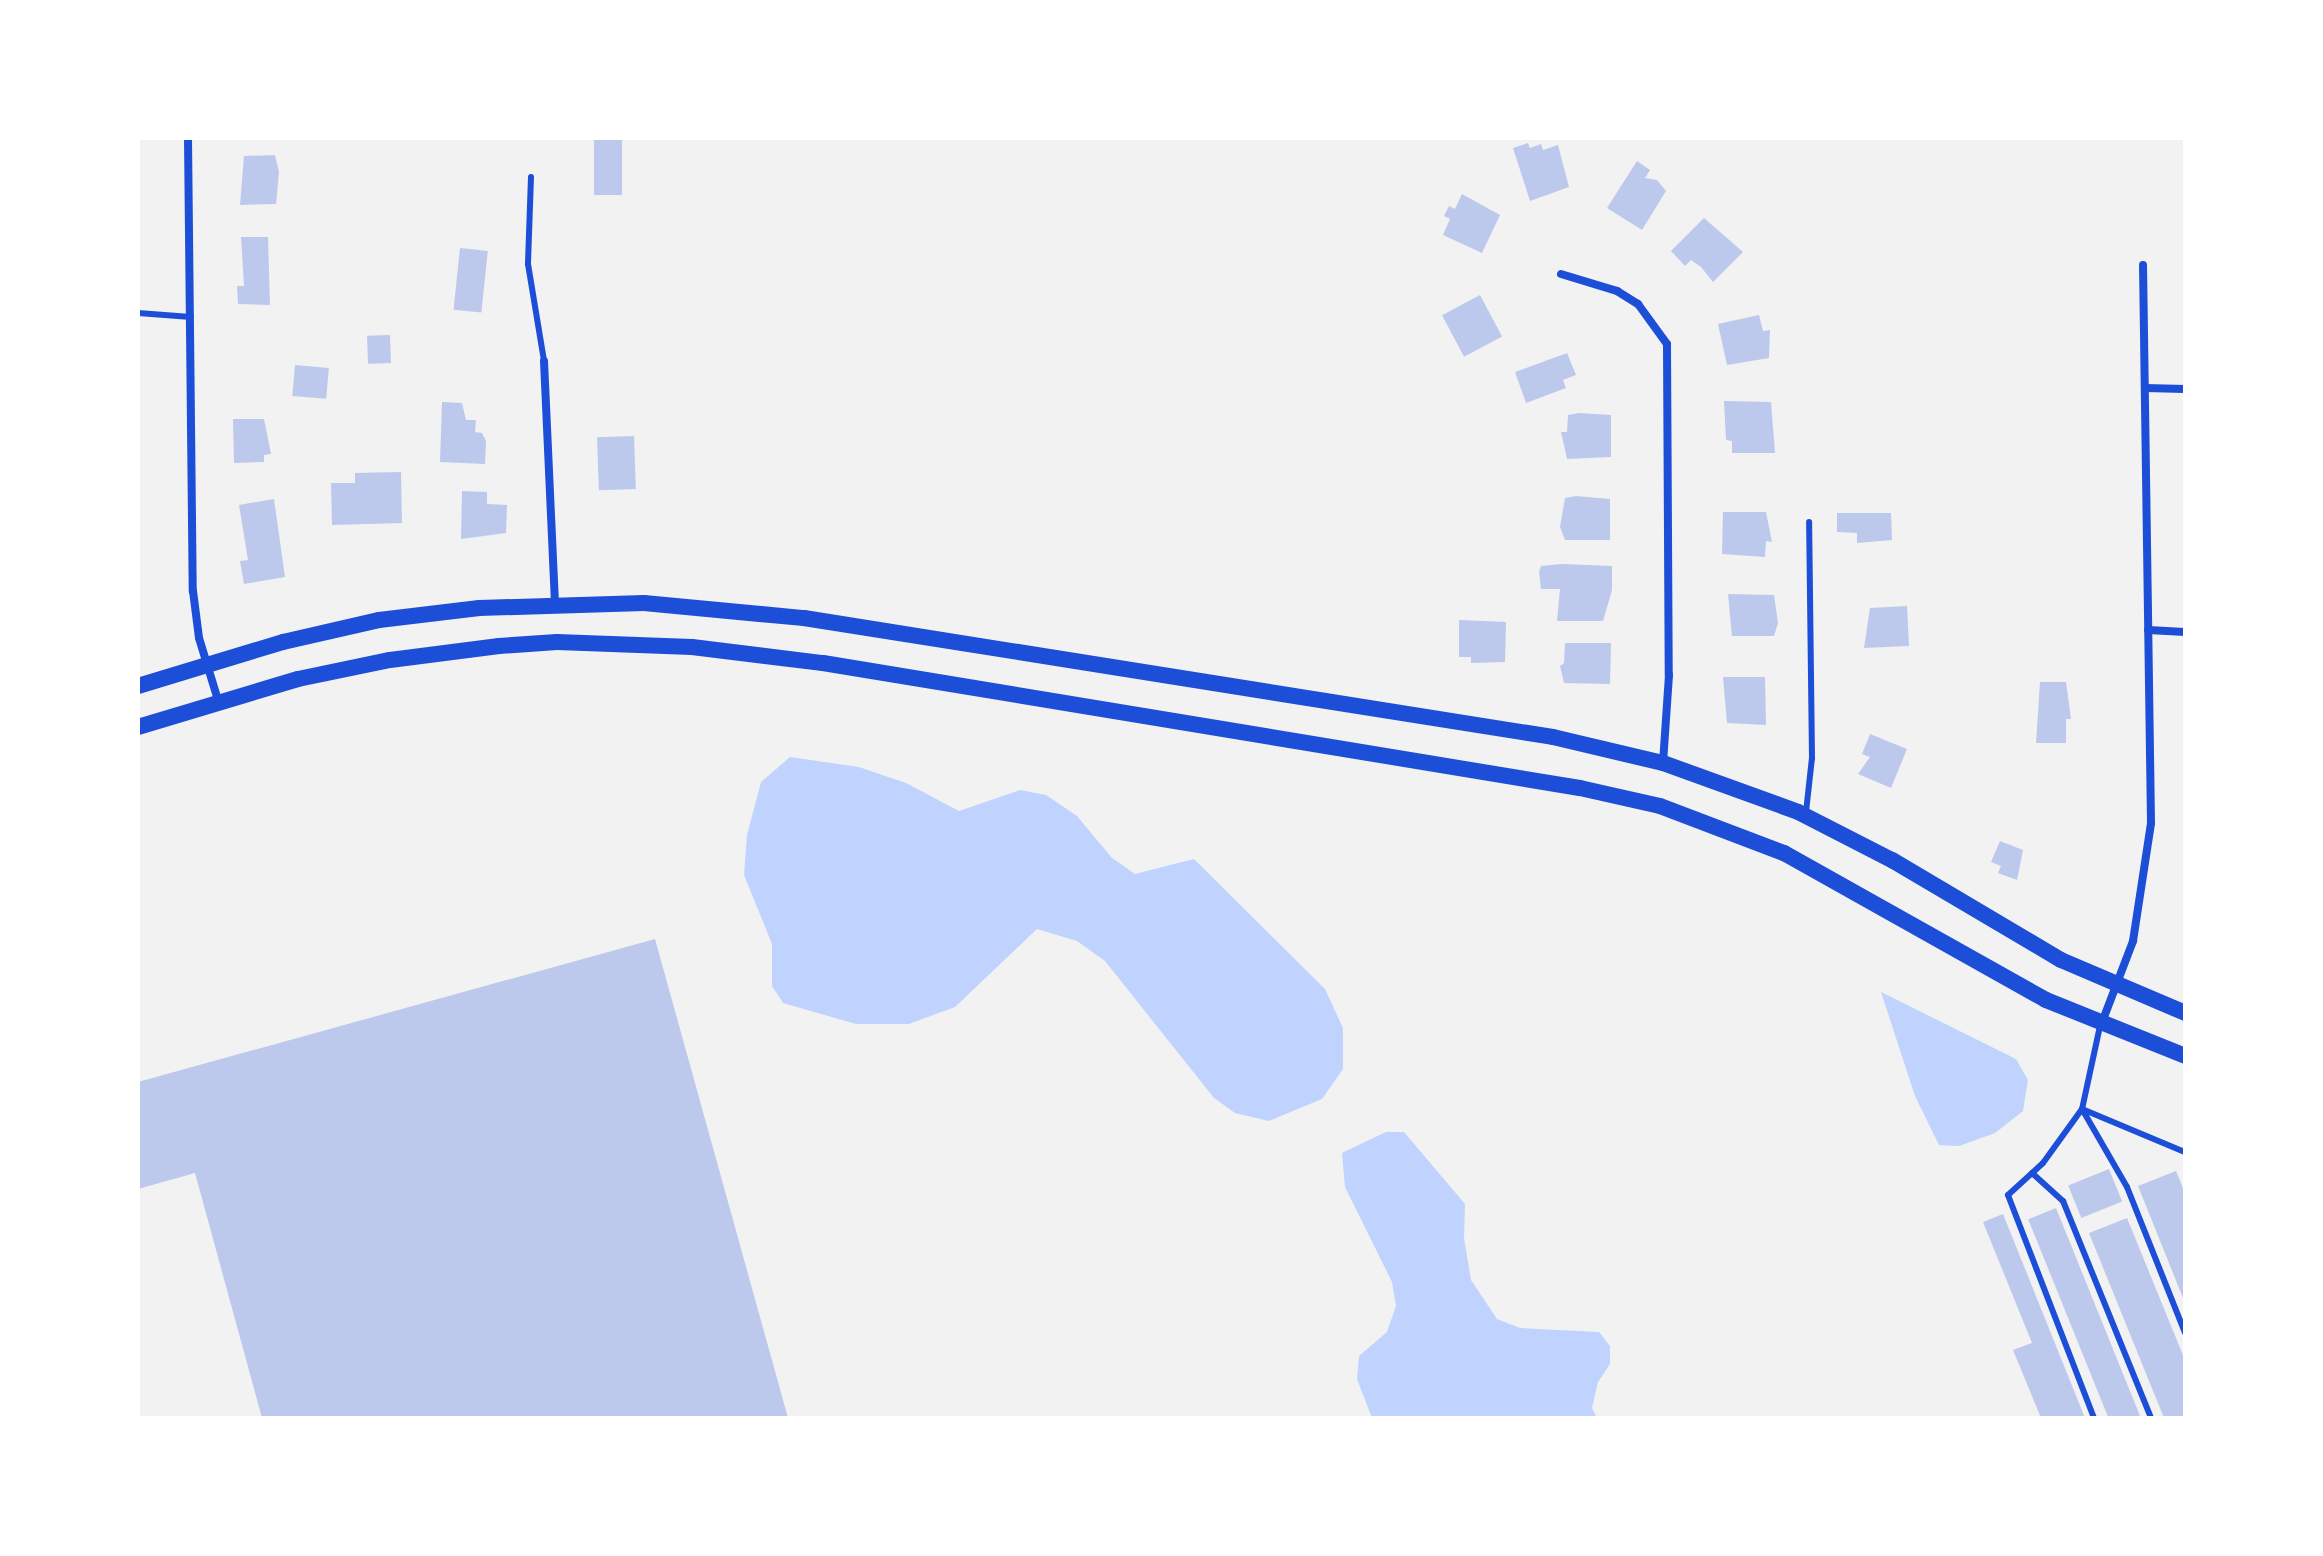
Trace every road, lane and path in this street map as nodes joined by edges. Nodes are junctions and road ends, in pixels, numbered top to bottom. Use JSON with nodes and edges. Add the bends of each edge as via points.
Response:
{"nodes":[{"id":1,"x":188,"y":138,"type":"edge"},
{"id":2,"x":531,"y":177,"type":"dead end"},
{"id":3,"x":2143,"y":265,"type":"dead end"},
{"id":4,"x":1561,"y":274,"type":"dead end"},
{"id":5,"x":138,"y":313,"type":"edge"},
{"id":6,"x":191,"y":317,"type":"junction"},
{"id":7,"x":544,"y":361,"type":"joint"},
{"id":8,"x":2145,"y":388,"type":"junction"},
{"id":9,"x":2185,"y":389,"type":"edge"},
{"id":10,"x":1809,"y":522,"type":"dead end"},
{"id":11,"x":555,"y":602,"type":"junction"},
{"id":12,"x":2148,"y":630,"type":"junction"},
{"id":13,"x":2185,"y":632,"type":"edge"},
{"id":14,"x":206,"y":664,"type":"junction"},
{"id":15,"x":138,"y":686,"type":"edge"},
{"id":16,"x":218,"y":700,"type":"junction"},
{"id":17,"x":138,"y":727,"type":"edge"},
{"id":18,"x":1663,"y":763,"type":"junction"},
{"id":19,"x":1806,"y":816,"type":"junction"},
{"id":20,"x":2114,"y":985,"type":"junction"},
{"id":21,"x":2185,"y":1013,"type":"edge"},
{"id":22,"x":2100,"y":1026,"type":"junction"},
{"id":23,"x":2185,"y":1056,"type":"edge"},
{"id":24,"x":2082,"y":1109,"type":"junction"},
{"id":25,"x":2185,"y":1152,"type":"edge"},
{"id":26,"x":2032,"y":1173,"type":"junction"},
{"id":27,"x":2185,"y":1333,"type":"edge"},
{"id":28,"x":2094,"y":1418,"type":"edge"},
{"id":29,"x":2151,"y":1418,"type":"edge"}],
"edges":[{"from":1,"to":6,"type":"street"},
{"from":2,"to":7,"type":"lane","via":[[528,264]]},
{"from":3,"to":8,"type":"street"},
{"from":4,"to":18,"type":"street","via":[[1617,291],[1638,304],[1667,344],[1669,660]]},
{"from":5,"to":6,"type":"lane"},
{"from":6,"to":14,"type":"street","via":[[193,591]]},
{"from":7,"to":11,"type":"street"},
{"from":8,"to":9,"type":"street"},
{"from":8,"to":12,"type":"street"},
{"from":10,"to":19,"type":"lane","via":[[1812,758]]},
{"from":11,"to":14,"type":"main road","via":[[379,620]]},
{"from":11,"to":18,"type":"main road","via":[[692,605],[804,618],[1553,737]]},
{"from":12,"to":13,"type":"street"},
{"from":12,"to":20,"type":"street","via":[[2151,823],[2133,941]]},
{"from":14,"to":15,"type":"main road"},
{"from":14,"to":16,"type":"street"},
{"from":16,"to":17,"type":"main road"},
{"from":16,"to":22,"type":"main road","via":[[445,652],[557,642],[692,647],[823,663],[1565,785],[1660,806],[1784,853]]},
{"from":18,"to":19,"type":"main road"},
{"from":19,"to":20,"type":"main road"},
{"from":20,"to":21,"type":"main road"},
{"from":20,"to":22,"type":"street"},
{"from":22,"to":23,"type":"main road"},
{"from":22,"to":24,"type":"lane"},
{"from":24,"to":25,"type":"lane"},
{"from":24,"to":26,"type":"lane"},
{"from":24,"to":27,"type":"lane","via":[[2127,1187]]},
{"from":26,"to":28,"type":"lane","via":[[2008,1195]]},
{"from":26,"to":29,"type":"lane","via":[[2063,1201]]}]}
